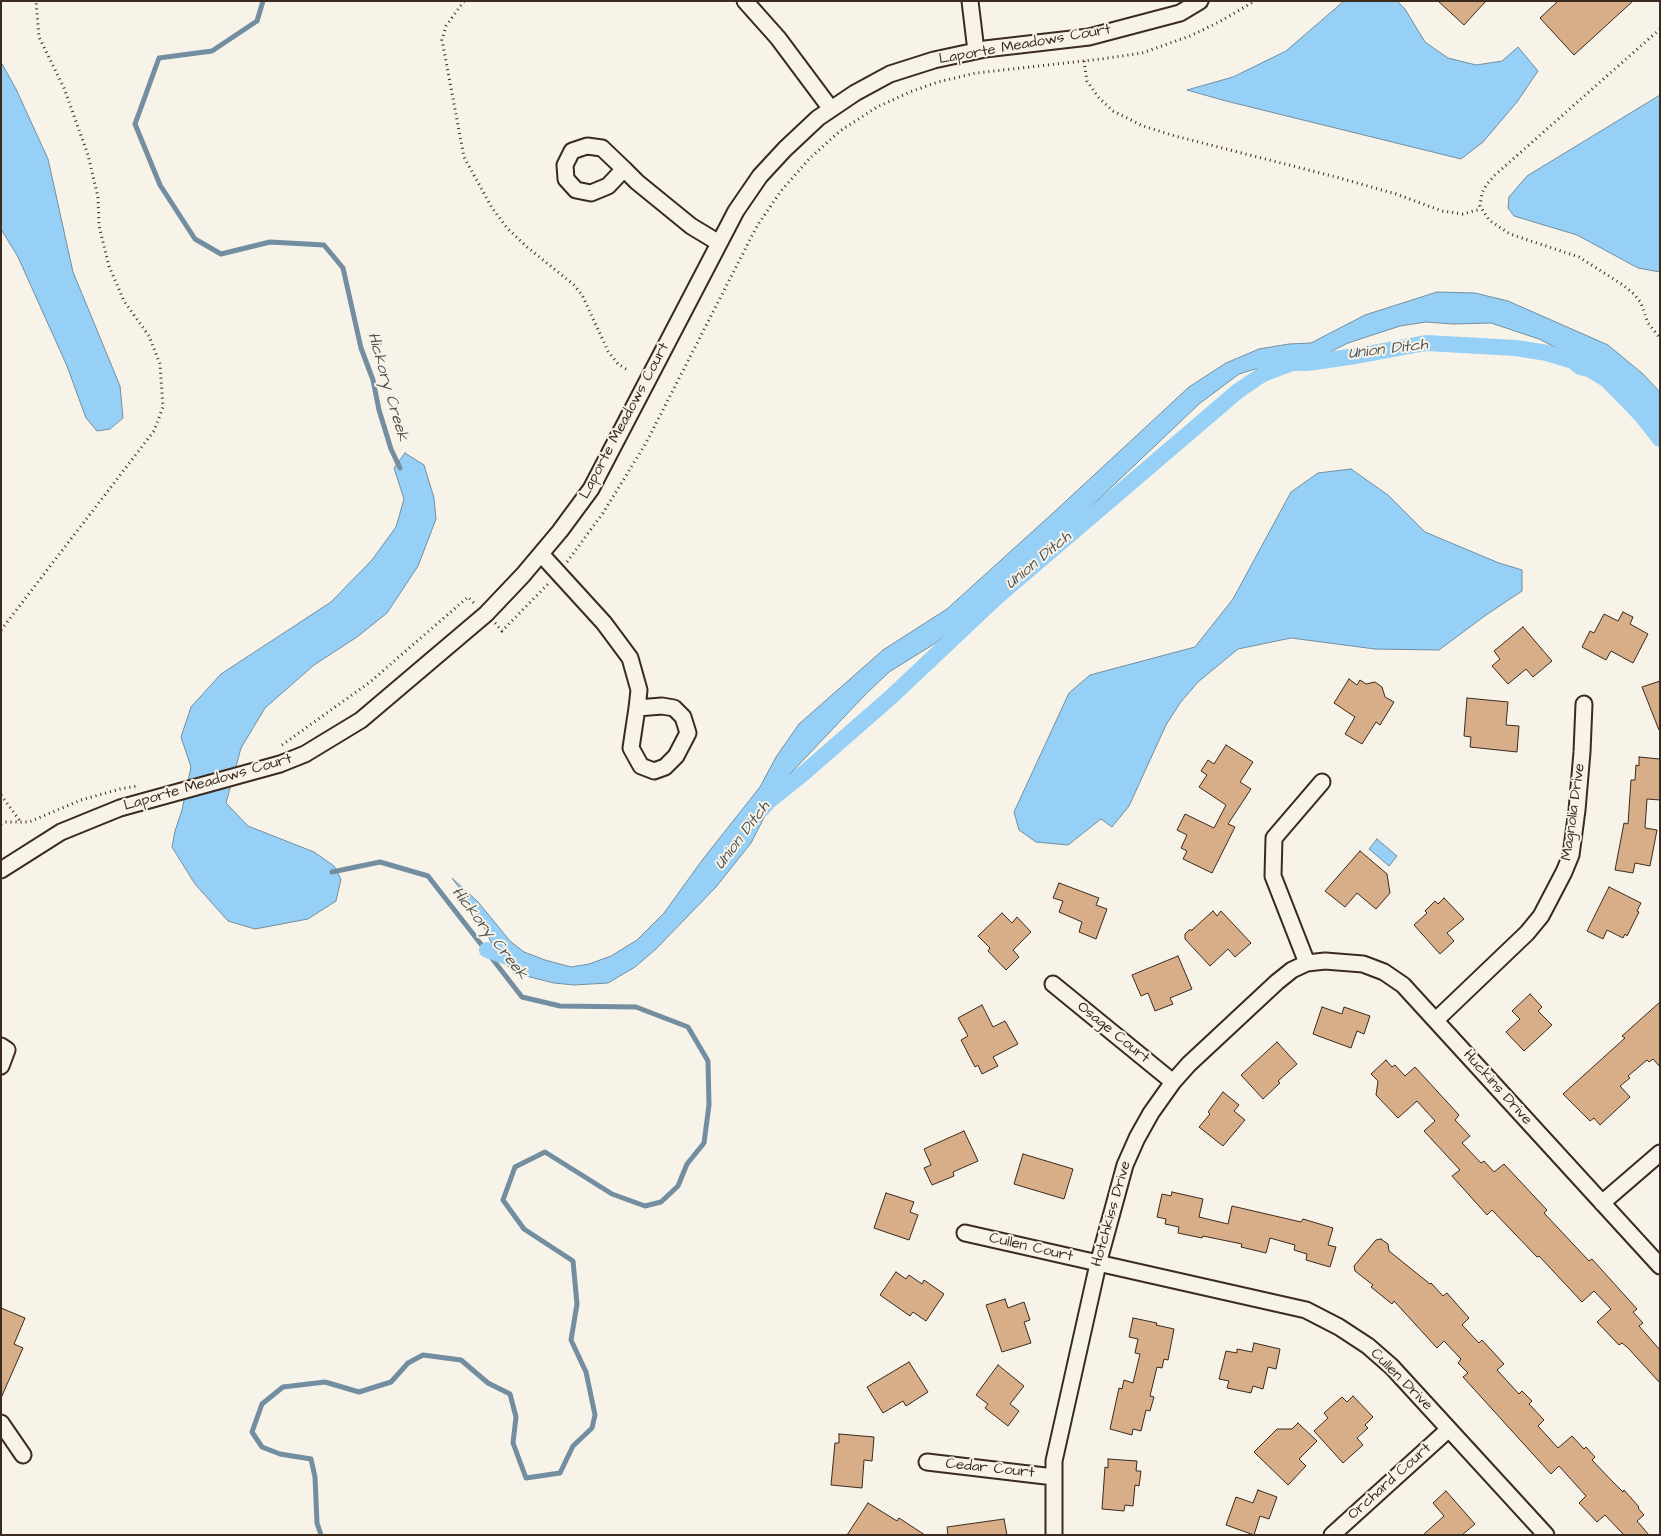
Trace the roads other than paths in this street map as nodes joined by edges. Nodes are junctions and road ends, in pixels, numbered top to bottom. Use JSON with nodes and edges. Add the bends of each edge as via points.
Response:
{"nodes":[{"id":1,"x":745,"y":1,"type":"edge"},
{"id":2,"x":970,"y":1,"type":"edge"},
{"id":3,"x":1200,"y":1,"type":"edge"},
{"id":4,"x":976,"y":51,"type":"junction"},
{"id":5,"x":831,"y":109,"type":"junction"},
{"id":6,"x":624,"y":169,"type":"dead end"},
{"id":7,"x":719,"y":242,"type":"junction"},
{"id":8,"x":541,"y":554,"type":"junction"},
{"id":9,"x":1584,"y":704,"type":"dead end"},
{"id":10,"x":637,"y":708,"type":"junction"},
{"id":11,"x":1322,"y":782,"type":"dead end"},
{"id":12,"x":1,"y":870,"type":"edge"},
{"id":13,"x":1307,"y":963,"type":"junction"},
{"id":14,"x":1053,"y":984,"type":"dead end"},
{"id":15,"x":1436,"y":1020,"type":"junction"},
{"id":16,"x":4,"y":1048,"type":"edge"},
{"id":17,"x":1,"y":1066,"type":"edge"},
{"id":18,"x":1173,"y":1082,"type":"junction"},
{"id":19,"x":1660,"y":1152,"type":"edge"},
{"id":20,"x":1602,"y":1203,"type":"junction"},
{"id":21,"x":965,"y":1233,"type":"dead end"},
{"id":22,"x":1098,"y":1264,"type":"junction"},
{"id":23,"x":1660,"y":1266,"type":"edge"},
{"id":24,"x":1,"y":1423,"type":"edge"},
{"id":25,"x":1449,"y":1429,"type":"junction"},
{"id":26,"x":23,"y":1455,"type":"dead end"},
{"id":27,"x":927,"y":1462,"type":"dead end"},
{"id":28,"x":1054,"y":1477,"type":"junction"},
{"id":29,"x":1054,"y":1535,"type":"edge"},
{"id":30,"x":1332,"y":1535,"type":"edge"},
{"id":31,"x":1546,"y":1535,"type":"edge"}],
"edges":[{"from":1,"to":5,"type":"street","via":[[778,38]]},
{"from":2,"to":4,"type":"street"},
{"from":3,"to":4,"type":"street","name":"Laporte Meadows Court","via":[[1180,12],[1089,37]]},
{"from":4,"to":5,"type":"street","name":"Laporte Meadows Court","via":[[890,74]]},
{"from":5,"to":7,"type":"street","name":"Laporte Meadows Court","via":[[760,176]]},
{"from":6,"to":7,"type":"street","via":[[691,226]]},
{"from":7,"to":8,"type":"street","name":"Laporte Meadows Court","via":[[590,489]]},
{"from":8,"to":10,"type":"street","via":[[604,623],[630,658],[639,690]]},
{"from":8,"to":12,"type":"street","name":"Laporte Meadows Court","via":[[486,614],[361,720],[305,754],[280,764],[147,792],[120,808],[61,832]]},
{"from":9,"to":15,"type":"street","name":"Magnolia Drive","via":[[1577,810],[1571,855],[1564,872],[1541,916],[1527,933]]},
{"from":10,"to":10,"type":"street","via":[[631,748],[641,766],[654,770],[665,767],[676,756],[688,733],[683,718],[674,708]]},
{"from":11,"to":13,"type":"street","via":[[1274,838],[1273,876]]},
{"from":13,"to":15,"type":"street","name":"Huckins Drive","via":[[1347,961],[1378,969],[1403,985]]},
{"from":13,"to":18,"type":"street","name":"Hotchkiss Drive","via":[[1292,970],[1262,995]]},
{"from":14,"to":18,"type":"street","name":"Osage Court"},
{"from":15,"to":20,"type":"street","name":"Huckins Drive"},
{"from":16,"to":17,"type":"street"},
{"from":18,"to":22,"type":"street","name":"Hotchkiss Drive","via":[[1137,1138],[1125,1165]]},
{"from":19,"to":20,"type":"street"},
{"from":20,"to":23,"type":"street","name":"Huckins Drive"},
{"from":21,"to":22,"type":"street","name":"Cullen Court"},
{"from":22,"to":25,"type":"street","name":"Cullen Drive","via":[[1306,1310],[1368,1346],[1392,1367]]},
{"from":22,"to":28,"type":"street","name":"Hotchkiss Drive","via":[[1054,1462]]},
{"from":24,"to":26,"type":"street"},
{"from":25,"to":30,"type":"street","name":"Orchard Court"},
{"from":25,"to":31,"type":"street","name":"Cullen Drive"},
{"from":27,"to":28,"type":"street","name":"Cedar Court"},
{"from":28,"to":29,"type":"street","name":"Hotchkiss Drive"}]}
